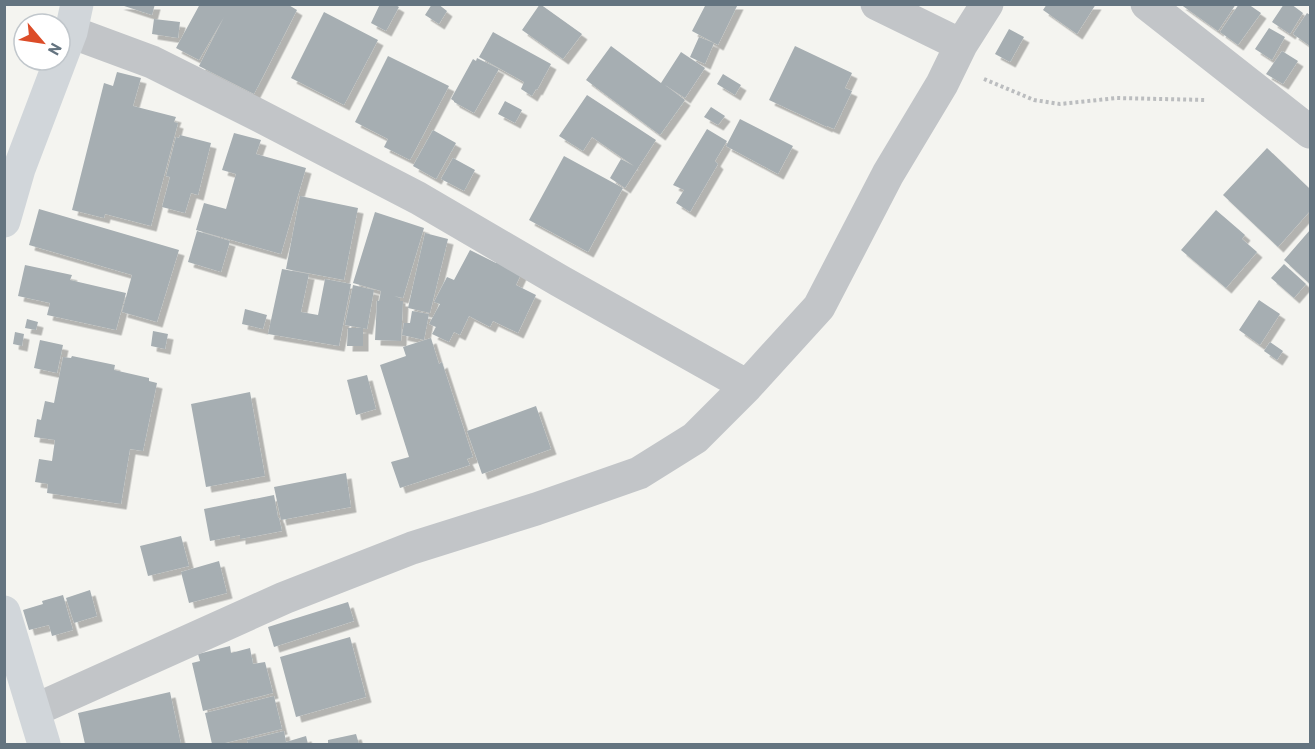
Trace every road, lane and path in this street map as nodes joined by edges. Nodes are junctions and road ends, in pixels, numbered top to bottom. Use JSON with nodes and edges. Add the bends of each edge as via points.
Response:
{"nodes":[{"id":1,"x":877,"y":4,"type":"edge"},
{"id":2,"x":987,"y":4,"type":"edge"},
{"id":3,"x":1147,"y":4,"type":"edge"},
{"id":4,"x":74,"y":18,"type":"edge"},
{"id":5,"x":956,"y":55,"type":"junction"},
{"id":6,"x":1212,"y":100,"type":"dead end"},
{"id":7,"x":1311,"y":132,"type":"edge"},
{"id":8,"x":4,"y":221,"type":"edge"},
{"id":9,"x":747,"y":386,"type":"junction"},
{"id":10,"x":4,"y":612,"type":"edge"},
{"id":11,"x":35,"y":710,"type":"junction"},
{"id":12,"x":44,"y":744,"type":"edge"}],
"edges":[{"from":1,"to":5,"type":"street"},
{"from":2,"to":5,"type":"street"},
{"from":3,"to":7,"type":"street"},
{"from":4,"to":8,"type":"main road"},
{"from":4,"to":9,"type":"street","via":[[408,193]]},
{"from":5,"to":6,"type":"path","via":[[1034,100],[1060,104],[1116,98]]},
{"from":5,"to":9,"type":"street","via":[[819,307]]},
{"from":9,"to":11,"type":"street","via":[[696,438],[639,473],[412,548],[284,598]]},
{"from":10,"to":11,"type":"main road"},
{"from":11,"to":12,"type":"main road"}]}
